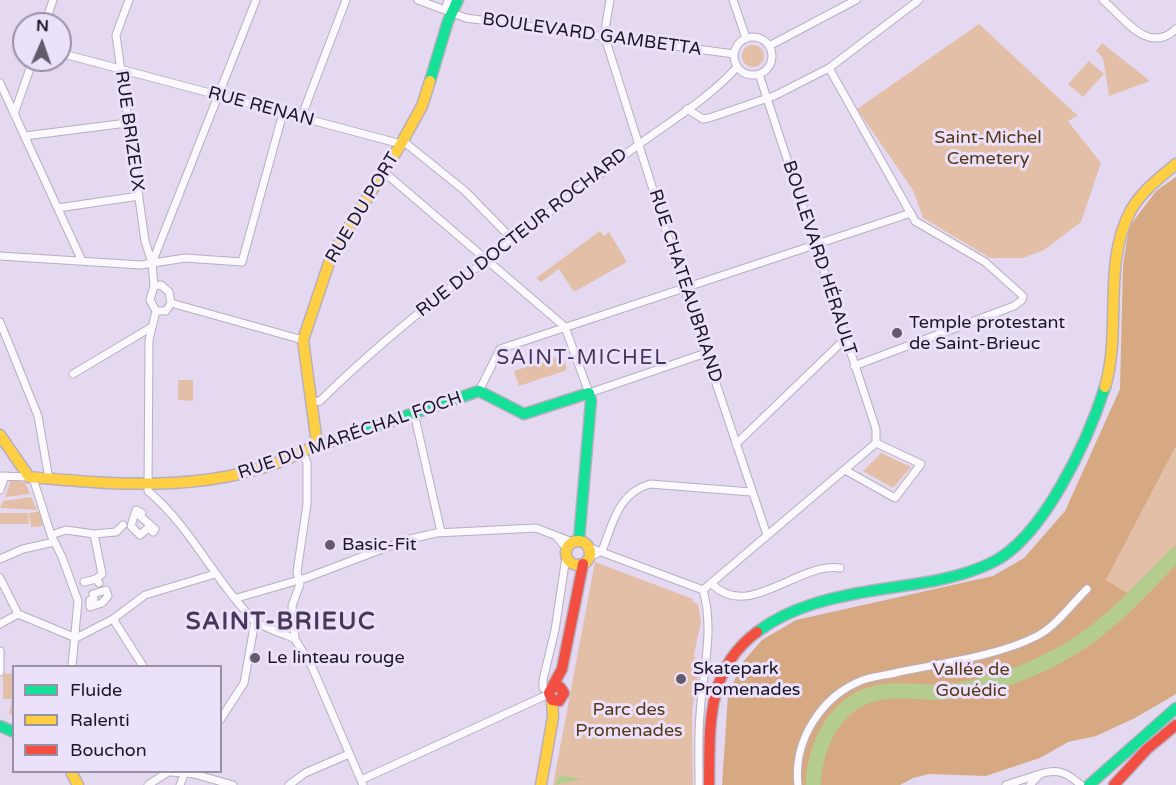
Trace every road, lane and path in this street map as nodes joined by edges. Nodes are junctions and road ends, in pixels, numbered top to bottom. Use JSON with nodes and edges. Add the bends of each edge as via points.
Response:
{"nodes":[{"id":1,"x":129,"y":0,"type":"edge"},
{"id":2,"x":256,"y":0,"type":"edge"},
{"id":3,"x":346,"y":0,"type":"edge"},
{"id":4,"x":418,"y":0,"type":"edge"},
{"id":5,"x":448,"y":0,"type":"edge"},
{"id":6,"x":458,"y":0,"type":"edge"},
{"id":7,"x":610,"y":0,"type":"edge"},
{"id":8,"x":733,"y":0,"type":"edge"},
{"id":9,"x":856,"y":0,"type":"edge"},
{"id":10,"x":919,"y":0,"type":"edge"},
{"id":11,"x":1103,"y":0,"type":"edge"},
{"id":12,"x":451,"y":13,"type":"junction"},
{"id":13,"x":1176,"y":29,"type":"edge"},
{"id":14,"x":604,"y":36,"type":"junction"},
{"id":15,"x":746,"y":38,"type":"junction"},
{"id":16,"x":769,"y":46,"type":"junction"},
{"id":17,"x":734,"y":54,"type":"junction"},
{"id":18,"x":72,"y":56,"type":"edge"},
{"id":19,"x":737,"y":67,"type":"junction"},
{"id":20,"x":829,"y":68,"type":"junction"},
{"id":21,"x":120,"y":70,"type":"junction"},
{"id":22,"x":29,"y":72,"type":"edge"},
{"id":23,"x":759,"y":74,"type":"junction"},
{"id":24,"x":0,"y":83,"type":"edge"},
{"id":25,"x":218,"y":96,"type":"junction"},
{"id":26,"x":766,"y":99,"type":"junction"},
{"id":27,"x":9,"y":103,"type":"junction"},
{"id":28,"x":0,"y":108,"type":"edge"},
{"id":29,"x":687,"y":109,"type":"junction"},
{"id":30,"x":283,"y":113,"type":"junction"},
{"id":31,"x":14,"y":114,"type":"junction"},
{"id":32,"x":301,"y":118,"type":"junction"},
{"id":33,"x":127,"y":123,"type":"junction"},
{"id":34,"x":25,"y":136,"type":"junction"},
{"id":35,"x":402,"y":143,"type":"junction"},
{"id":36,"x":639,"y":144,"type":"junction"},
{"id":37,"x":1176,"y":164,"type":"edge"},
{"id":38,"x":384,"y":172,"type":"junction"},
{"id":39,"x":139,"y":196,"type":"junction"},
{"id":40,"x":58,"y":208,"type":"junction"},
{"id":41,"x":911,"y":213,"type":"junction"},
{"id":42,"x":514,"y":241,"type":"junction"},
{"id":43,"x":814,"y":244,"type":"junction"},
{"id":44,"x":0,"y":256,"type":"edge"},
{"id":45,"x":488,"y":260,"type":"junction"},
{"id":46,"x":82,"y":261,"type":"junction"},
{"id":47,"x":152,"y":263,"type":"junction"},
{"id":48,"x":154,"y":286,"type":"junction"},
{"id":49,"x":684,"y":288,"type":"junction"},
{"id":50,"x":171,"y":303,"type":"junction"},
{"id":51,"x":156,"y":311,"type":"junction"},
{"id":52,"x":0,"y":322,"type":"edge"},
{"id":53,"x":565,"y":327,"type":"junction"},
{"id":54,"x":150,"y":328,"type":"junction"},
{"id":55,"x":845,"y":339,"type":"junction"},
{"id":56,"x":303,"y":340,"type":"junction"},
{"id":57,"x":706,"y":353,"type":"junction"},
{"id":58,"x":854,"y":366,"type":"junction"},
{"id":59,"x":73,"y":374,"type":"dead end"},
{"id":60,"x":479,"y":391,"type":"junction"},
{"id":61,"x":588,"y":393,"type":"junction"},
{"id":62,"x":311,"y":402,"type":"junction"},
{"id":63,"x":414,"y":413,"type":"junction"},
{"id":64,"x":0,"y":435,"type":"edge"},
{"id":65,"x":876,"y":443,"type":"junction"},
{"id":66,"x":317,"y":444,"type":"junction"},
{"id":67,"x":736,"y":444,"type":"junction"},
{"id":68,"x":303,"y":452,"type":"junction"},
{"id":69,"x":845,"y":470,"type":"junction"},
{"id":70,"x":3,"y":476,"type":"edge"},
{"id":71,"x":31,"y":477,"type":"junction"},
{"id":72,"x":49,"y":479,"type":"junction"},
{"id":73,"x":148,"y":487,"type":"junction"},
{"id":74,"x":0,"y":490,"type":"edge"},
{"id":75,"x":751,"y":492,"type":"junction"},
{"id":76,"x":123,"y":525,"type":"dead end"},
{"id":77,"x":441,"y":532,"type":"junction"},
{"id":78,"x":94,"y":534,"type":"junction"},
{"id":79,"x":767,"y":536,"type":"junction"},
{"id":80,"x":53,"y":538,"type":"junction"},
{"id":81,"x":602,"y":551,"type":"junction"},
{"id":82,"x":577,"y":552,"type":"junction"},
{"id":83,"x":0,"y":559,"type":"edge"},
{"id":84,"x":840,"y":568,"type":"dead end"},
{"id":85,"x":215,"y":574,"type":"junction"},
{"id":86,"x":0,"y":578,"type":"edge"},
{"id":87,"x":300,"y":579,"type":"junction"},
{"id":88,"x":84,"y":582,"type":"dead end"},
{"id":89,"x":711,"y":583,"type":"junction"},
{"id":90,"x":1087,"y":589,"type":"dead end"},
{"id":91,"x":703,"y":590,"type":"junction"},
{"id":92,"x":237,"y":598,"type":"junction"},
{"id":93,"x":18,"y":614,"type":"junction"},
{"id":94,"x":113,"y":619,"type":"junction"},
{"id":95,"x":255,"y":621,"type":"junction"},
{"id":96,"x":292,"y":621,"type":"junction"},
{"id":97,"x":0,"y":624,"type":"edge"},
{"id":98,"x":276,"y":630,"type":"junction"},
{"id":99,"x":755,"y":631,"type":"junction"},
{"id":100,"x":76,"y":638,"type":"junction"},
{"id":101,"x":295,"y":639,"type":"junction"},
{"id":102,"x":0,"y":651,"type":"edge"},
{"id":103,"x":72,"y":665,"type":"edge"},
{"id":104,"x":142,"y":665,"type":"edge"},
{"id":105,"x":0,"y":672,"type":"edge"},
{"id":106,"x":554,"y":694,"type":"junction"},
{"id":107,"x":1176,"y":708,"type":"edge"},
{"id":108,"x":222,"y":717,"type":"edge"},
{"id":109,"x":1176,"y":725,"type":"edge"},
{"id":110,"x":349,"y":754,"type":"junction"},
{"id":111,"x":167,"y":773,"type":"edge"},
{"id":112,"x":184,"y":773,"type":"edge"},
{"id":113,"x":1040,"y":774,"type":"junction"},
{"id":114,"x":1099,"y":781,"type":"edge"},
{"id":115,"x":362,"y":782,"type":"edge"},
{"id":116,"x":148,"y":785,"type":"edge"},
{"id":117,"x":180,"y":785,"type":"edge"},
{"id":118,"x":233,"y":785,"type":"edge"},
{"id":119,"x":289,"y":785,"type":"edge"},
{"id":120,"x":541,"y":785,"type":"edge"},
{"id":121,"x":699,"y":785,"type":"edge"},
{"id":122,"x":709,"y":785,"type":"edge"},
{"id":123,"x":715,"y":785,"type":"edge"},
{"id":124,"x":798,"y":785,"type":"edge"},
{"id":125,"x":1005,"y":785,"type":"edge"},
{"id":126,"x":1030,"y":785,"type":"edge"},
{"id":127,"x":1081,"y":785,"type":"edge"},
{"id":128,"x":1089,"y":785,"type":"edge"},
{"id":129,"x":1114,"y":785,"type":"edge"}],
"edges":[{"from":1,"to":21,"type":"street","name":"RUE BRIZEUX","via":[[116,35]]},
{"from":2,"to":25,"type":"street"},
{"from":3,"to":32,"type":"street"},
{"from":4,"to":12,"type":"street","name":"BOULEVARD GAMBETTA"},
{"from":5,"to":12,"type":"street","via":[[446,7]]},
{"from":6,"to":12,"type":"street","name":"RUE DU PORT"},
{"from":7,"to":14,"type":"street"},
{"from":8,"to":15,"type":"street"},
{"from":9,"to":16,"type":"street"},
{"from":10,"to":20,"type":"street"},
{"from":11,"to":13,"type":"street","via":[[1145,37],[1159,40]]},
{"from":12,"to":14,"type":"street","name":"BOULEVARD GAMBETTA"},
{"from":12,"to":35,"type":"street","name":"RUE DU PORT","via":[[422,106]]},
{"from":14,"to":17,"type":"street","name":"BOULEVARD GAMBETTA"},
{"from":14,"to":36,"type":"street","name":"RUE CHATEAUBRIAND"},
{"from":15,"to":16,"type":"street","via":[[759,38]]},
{"from":15,"to":17,"type":"street"},
{"from":16,"to":23,"type":"street","via":[[770,62]]},
{"from":17,"to":19,"type":"street"},
{"from":18,"to":21,"type":"street","name":"RUE RENAN"},
{"from":19,"to":23,"type":"street","via":[[747,74]]},
{"from":19,"to":29,"type":"street","name":"RUE DU DOCTEUR ROCHARD"},
{"from":20,"to":26,"type":"street"},
{"from":20,"to":41,"type":"street"},
{"from":21,"to":25,"type":"street","name":"RUE RENAN"},
{"from":21,"to":33,"type":"street","name":"RUE BRIZEUX"},
{"from":22,"to":31,"type":"street"},
{"from":23,"to":26,"type":"street","name":"BOULEVARD HÉRAULT"},
{"from":24,"to":27,"type":"street"},
{"from":25,"to":30,"type":"street","name":"RUE RENAN"},
{"from":25,"to":47,"type":"street"},
{"from":26,"to":29,"type":"street","via":[[709,118]]},
{"from":26,"to":43,"type":"street","name":"BOULEVARD HÉRAULT"},
{"from":27,"to":28,"type":"street"},
{"from":27,"to":31,"type":"street"},
{"from":29,"to":36,"type":"street","name":"RUE DU DOCTEUR ROCHARD"},
{"from":30,"to":32,"type":"street","name":"RUE RENAN"},
{"from":30,"to":47,"type":"street","via":[[242,262],[185,258]]},
{"from":31,"to":34,"type":"street"},
{"from":32,"to":35,"type":"street","name":"RUE RENAN"},
{"from":33,"to":34,"type":"street"},
{"from":33,"to":39,"type":"street","name":"RUE BRIZEUX"},
{"from":34,"to":40,"type":"street"},
{"from":35,"to":38,"type":"street","name":"RUE DU PORT"},
{"from":35,"to":42,"type":"street","via":[[465,192]]},
{"from":36,"to":42,"type":"street","name":"RUE DU DOCTEUR ROCHARD"},
{"from":36,"to":49,"type":"street","name":"RUE CHATEAUBRIAND"},
{"from":37,"to":99,"type":"street","via":[[1146,188],[1126,215],[1118,247],[1111,360],[1104,389],[1031,532],[1003,556],[969,572],[804,607],[778,616]]},
{"from":38,"to":45,"type":"street"},
{"from":38,"to":56,"type":"street","name":"RUE DU PORT","via":[[332,254]]},
{"from":39,"to":40,"type":"street"},
{"from":39,"to":47,"type":"street","name":"RUE BRIZEUX"},
{"from":40,"to":46,"type":"street"},
{"from":41,"to":43,"type":"street"},
{"from":41,"to":58,"type":"street","via":[[915,221],[985,262],[1021,297]]},
{"from":42,"to":45,"type":"street","name":"RUE DU DOCTEUR ROCHARD"},
{"from":43,"to":49,"type":"street"},
{"from":43,"to":55,"type":"street","name":"BOULEVARD HÉRAULT"},
{"from":44,"to":46,"type":"street"},
{"from":45,"to":53,"type":"street"},
{"from":45,"to":62,"type":"street","name":"RUE DU DOCTEUR ROCHARD","via":[[362,359],[320,401]]},
{"from":46,"to":47,"type":"street"},
{"from":47,"to":48,"type":"street","name":"RUE BRIZEUX"},
{"from":48,"to":50,"type":"street","via":[[166,288]]},
{"from":48,"to":51,"type":"street","via":[[150,300]]},
{"from":49,"to":53,"type":"street"},
{"from":49,"to":57,"type":"street","name":"RUE CHATEAUBRIAND"},
{"from":50,"to":51,"type":"street","via":[[165,311]]},
{"from":50,"to":56,"type":"street"},
{"from":51,"to":54,"type":"street"},
{"from":52,"to":72,"type":"street","via":[[38,416]]},
{"from":53,"to":60,"type":"street","via":[[500,349]]},
{"from":53,"to":61,"type":"street"},
{"from":54,"to":59,"type":"street"},
{"from":54,"to":73,"type":"street"},
{"from":55,"to":58,"type":"street","name":"BOULEVARD HÉRAULT"},
{"from":55,"to":67,"type":"street"},
{"from":56,"to":62,"type":"street","name":"RUE DU PORT"},
{"from":57,"to":61,"type":"street"},
{"from":57,"to":67,"type":"street","name":"RUE CHATEAUBRIAND"},
{"from":58,"to":65,"type":"street","name":"BOULEVARD HÉRAULT","via":[[876,429]]},
{"from":60,"to":61,"type":"street","via":[[524,414]]},
{"from":60,"to":63,"type":"street","name":"RUE DU MARÉCHAL FOCH"},
{"from":61,"to":82,"type":"street","via":[[591,400]]},
{"from":62,"to":66,"type":"street","name":"RUE DU PORT"},
{"from":63,"to":66,"type":"street","name":"RUE DU MARÉCHAL FOCH"},
{"from":63,"to":77,"type":"street"},
{"from":64,"to":71,"type":"street"},
{"from":65,"to":69,"type":"street"},
{"from":65,"to":69,"type":"street","via":[[921,464],[895,498]]},
{"from":66,"to":68,"type":"street","name":"RUE DU MARÉCHAL FOCH"},
{"from":67,"to":75,"type":"street","name":"RUE CHATEAUBRIAND"},
{"from":68,"to":73,"type":"street","name":"RUE DU MARÉCHAL FOCH","via":[[234,477]]},
{"from":68,"to":87,"type":"street","via":[[307,463],[307,504],[297,572]]},
{"from":69,"to":79,"type":"street"},
{"from":70,"to":71,"type":"street"},
{"from":70,"to":74,"type":"street"},
{"from":71,"to":72,"type":"street","name":"RUE DU MARÉCHAL FOCH"},
{"from":71,"to":80,"type":"street"},
{"from":72,"to":73,"type":"street","name":"RUE DU MARÉCHAL FOCH"},
{"from":73,"to":85,"type":"street"},
{"from":75,"to":79,"type":"street","name":"RUE CHATEAUBRIAND"},
{"from":75,"to":81,"type":"street","via":[[650,484],[637,488],[620,504]]},
{"from":76,"to":78,"type":"street","via":[[116,532]]},
{"from":77,"to":82,"type":"street","via":[[526,527],[553,533]]},
{"from":77,"to":87,"type":"street","via":[[406,540]]},
{"from":78,"to":80,"type":"street","via":[[66,530]]},
{"from":78,"to":88,"type":"street","via":[[102,574],[97,581]]},
{"from":79,"to":89,"type":"street"},
{"from":80,"to":83,"type":"street"},
{"from":80,"to":100,"type":"street","via":[[78,601]]},
{"from":81,"to":82,"type":"street"},
{"from":81,"to":91,"type":"street"},
{"from":82,"to":106,"type":"street","via":[[577,586]]},
{"from":82,"to":106,"type":"street","via":[[543,680],[543,688]]},
{"from":84,"to":89,"type":"street","via":[[824,566],[754,596],[720,591]]},
{"from":85,"to":92,"type":"street"},
{"from":85,"to":94,"type":"street","via":[[145,595]]},
{"from":86,"to":93,"type":"street"},
{"from":87,"to":92,"type":"street"},
{"from":87,"to":96,"type":"street"},
{"from":89,"to":91,"type":"street"},
{"from":90,"to":124,"type":"street","via":[[1036,637],[988,653],[863,680],[844,692],[806,730],[799,752]]},
{"from":91,"to":121,"type":"street","via":[[708,621]]},
{"from":92,"to":95,"type":"street"},
{"from":93,"to":97,"type":"street"},
{"from":93,"to":100,"type":"street"},
{"from":94,"to":100,"type":"street"},
{"from":94,"to":104,"type":"street"},
{"from":95,"to":98,"type":"street"},
{"from":95,"to":108,"type":"street","via":[[239,693]]},
{"from":96,"to":98,"type":"street"},
{"from":96,"to":101,"type":"street"},
{"from":98,"to":101,"type":"street"},
{"from":99,"to":122,"type":"street","via":[[728,658],[713,696]]},
{"from":99,"to":123,"type":"street","via":[[732,660],[717,697]]},
{"from":100,"to":103,"type":"street"},
{"from":101,"to":110,"type":"street","via":[[312,667]]},
{"from":102,"to":105,"type":"street"},
{"from":106,"to":115,"type":"street"},
{"from":106,"to":120,"type":"street"},
{"from":107,"to":114,"type":"street"},
{"from":109,"to":129,"type":"street"},
{"from":110,"to":115,"type":"street"},
{"from":110,"to":119,"type":"street","via":[[305,773]]},
{"from":111,"to":116,"type":"street"},
{"from":112,"to":117,"type":"street"},
{"from":112,"to":118,"type":"street"},
{"from":113,"to":125,"type":"street"},
{"from":113,"to":126,"type":"street"},
{"from":113,"to":127,"type":"street","via":[[1066,772]]},
{"from":114,"to":128,"type":"street"}]}
